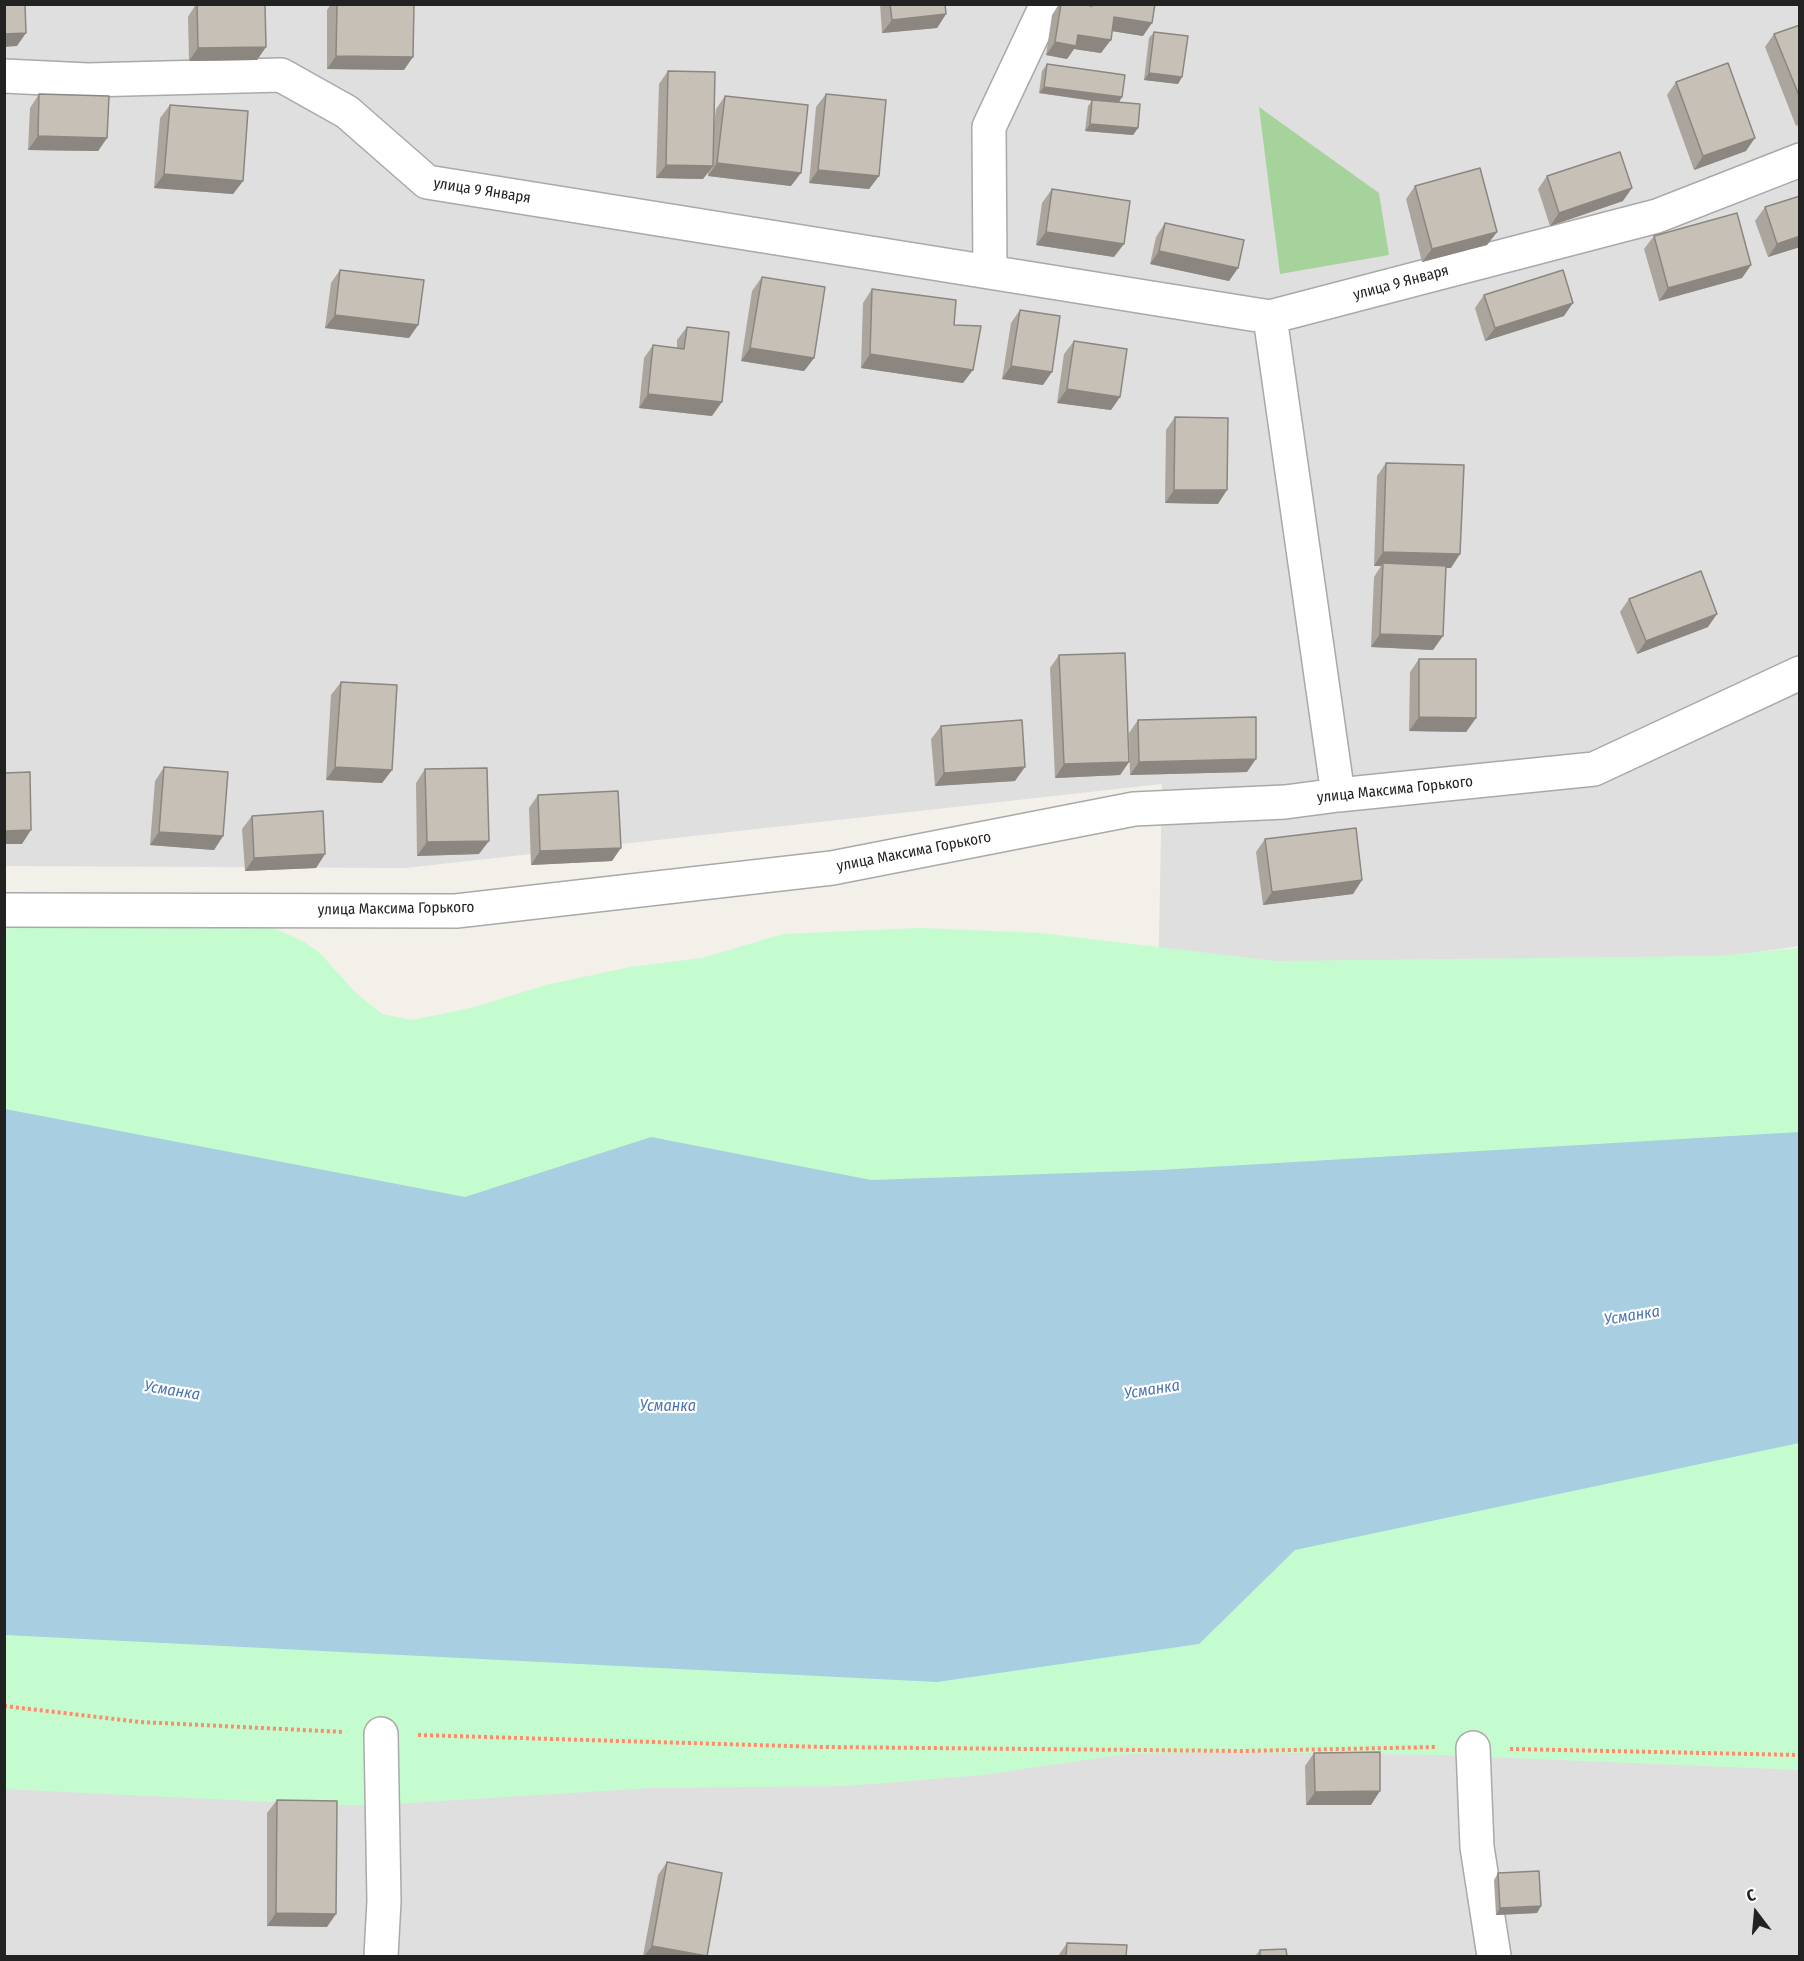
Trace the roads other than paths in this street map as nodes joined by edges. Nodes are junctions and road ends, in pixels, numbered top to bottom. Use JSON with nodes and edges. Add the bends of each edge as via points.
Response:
{"nodes":[{"id":1,"x":1047,"y":4,"type":"edge"},
{"id":2,"x":4,"y":76,"type":"edge"},
{"id":3,"x":1800,"y":159,"type":"edge"},
{"id":4,"x":990,"y":272,"type":"junction"},
{"id":5,"x":1270,"y":317,"type":"junction"},
{"id":6,"x":1800,"y":673,"type":"edge"},
{"id":7,"x":1338,"y":795,"type":"junction"},
{"id":8,"x":4,"y":910,"type":"edge"},
{"id":9,"x":381,"y":1734,"type":"road end"},
{"id":10,"x":1473,"y":1748,"type":"road end"},
{"id":11,"x":381,"y":1956,"type":"edge"},
{"id":12,"x":1494,"y":1956,"type":"edge"}],
"edges":[{"from":1,"to":4,"type":"street","via":[[989,127]]},
{"from":2,"to":4,"type":"street","name":"улица 9 Января","via":[[88,80],[281,75],[347,112],[427,182]]},
{"from":3,"to":5,"type":"street","name":"улица 9 Января","via":[[1658,216]]},
{"from":4,"to":5,"type":"street","name":"улица 9 Января"},
{"from":5,"to":7,"type":"street"},
{"from":6,"to":7,"type":"street","name":"улица Максима Горького","via":[[1594,769]]},
{"from":7,"to":8,"type":"street","name":"улица Максима Горького","via":[[1285,802],[1134,809],[832,868],[456,911]]},
{"from":9,"to":11,"type":"street"},
{"from":10,"to":12,"type":"street","via":[[1477,1847]]}]}
